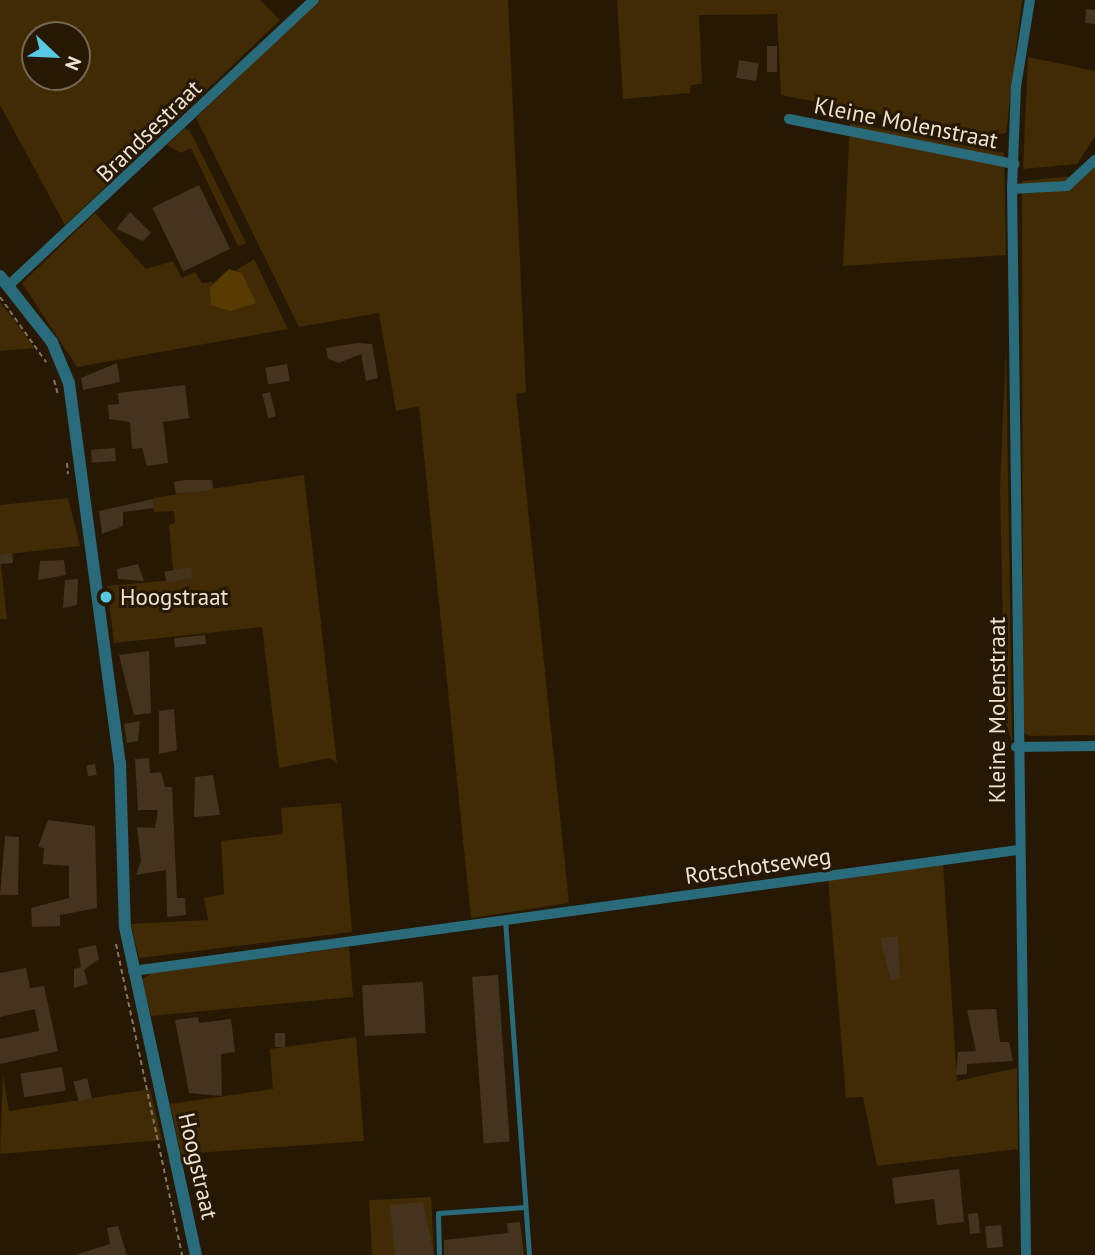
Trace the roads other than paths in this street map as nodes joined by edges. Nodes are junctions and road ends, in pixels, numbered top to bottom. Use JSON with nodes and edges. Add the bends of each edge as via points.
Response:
{"nodes":[{"id":1,"x":314,"y":0,"type":"edge"},
{"id":2,"x":1030,"y":0,"type":"edge"},
{"id":3,"x":789,"y":119,"type":"dead end"},
{"id":4,"x":1095,"y":160,"type":"edge"},
{"id":5,"x":1014,"y":164,"type":"junction"},
{"id":6,"x":1012,"y":189,"type":"junction"},
{"id":7,"x":0,"y":276,"type":"edge"},
{"id":8,"x":9,"y":286,"type":"junction"},
{"id":9,"x":1095,"y":746,"type":"edge"},
{"id":10,"x":1016,"y":747,"type":"junction"},
{"id":11,"x":1017,"y":850,"type":"junction"},
{"id":12,"x":505,"y":920,"type":"junction"},
{"id":13,"x":134,"y":971,"type":"junction"},
{"id":14,"x":525,"y":1207,"type":"junction"},
{"id":15,"x":196,"y":1255,"type":"edge"},
{"id":16,"x":439,"y":1255,"type":"edge"},
{"id":17,"x":529,"y":1255,"type":"edge"},
{"id":18,"x":1026,"y":1255,"type":"edge"}],
"edges":[{"from":1,"to":8,"type":"street","name":"Brandsestraat"},
{"from":2,"to":5,"type":"street","name":"Kleine Molenstraat","via":[[1016,87]]},
{"from":3,"to":5,"type":"street","name":"Kleine Molenstraat"},
{"from":4,"to":6,"type":"street","via":[[1067,186]]},
{"from":5,"to":6,"type":"street","name":"Kleine Molenstraat"},
{"from":6,"to":10,"type":"street","name":"Kleine Molenstraat"},
{"from":7,"to":8,"type":"street","name":"Hoogstraat"},
{"from":8,"to":13,"type":"street","name":"Hoogstraat","via":[[56,348],[69,383],[120,763],[121,902]]},
{"from":9,"to":10,"type":"street"},
{"from":10,"to":11,"type":"street","name":"Kleine Molenstraat"},
{"from":11,"to":12,"type":"street","name":"Rotschotseweg"},
{"from":11,"to":18,"type":"street","name":"Kleine Molenstraat"},
{"from":12,"to":13,"type":"street","name":"Rotschotseweg"},
{"from":12,"to":14,"type":"lane"},
{"from":13,"to":15,"type":"street","name":"Hoogstraat"},
{"from":14,"to":16,"type":"lane","via":[[438,1213]]},
{"from":14,"to":17,"type":"lane"}]}
